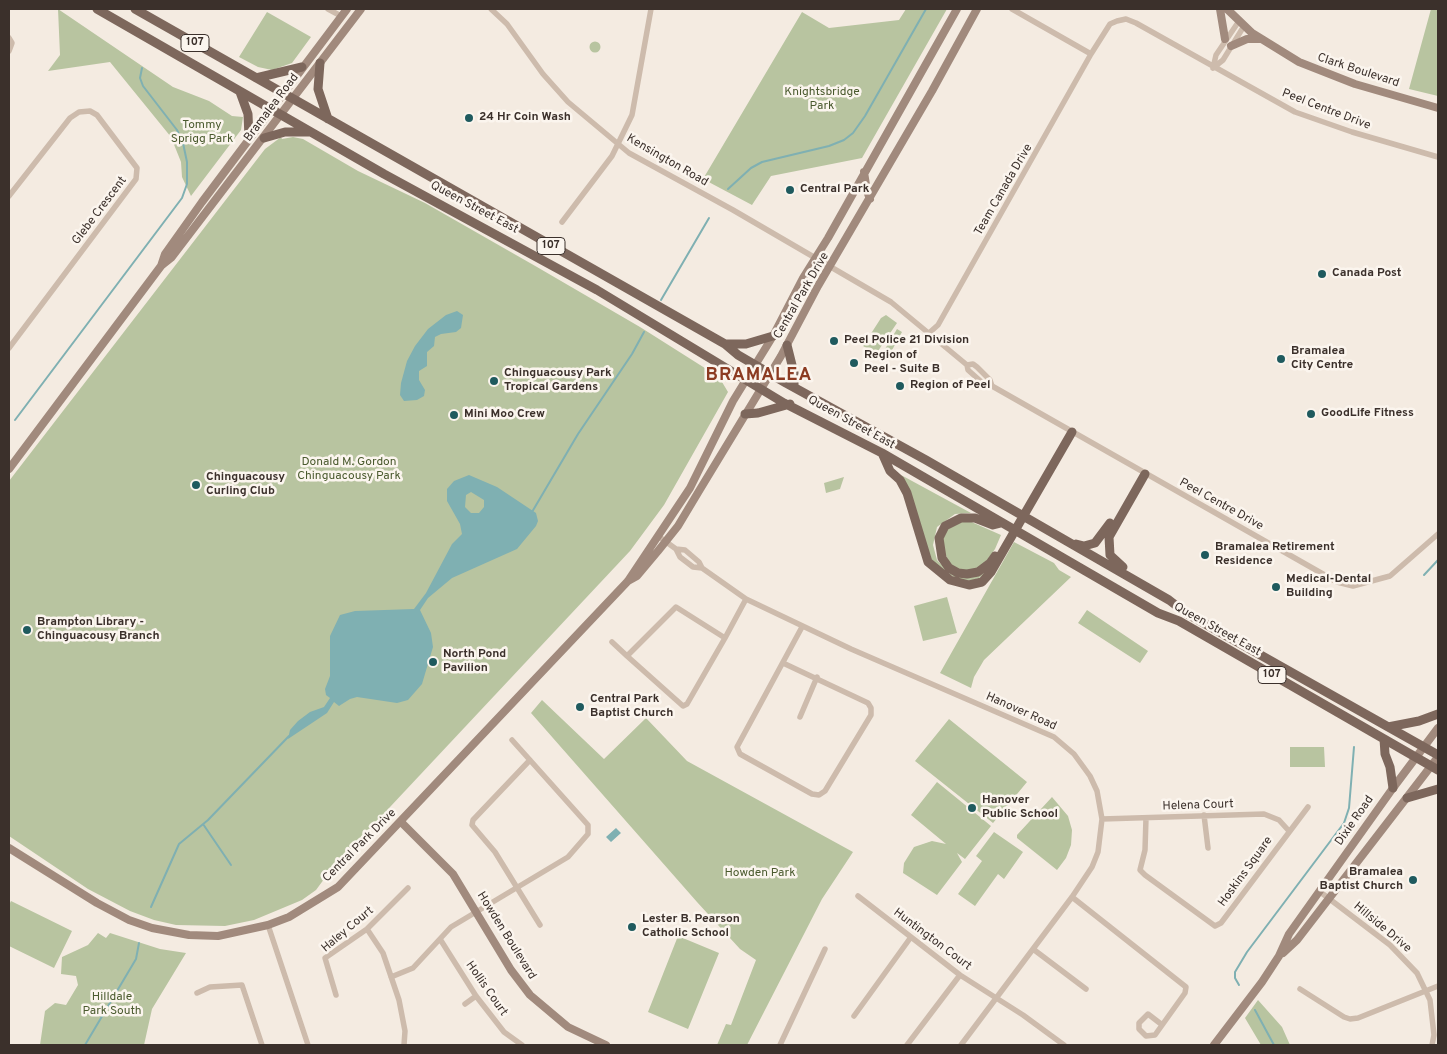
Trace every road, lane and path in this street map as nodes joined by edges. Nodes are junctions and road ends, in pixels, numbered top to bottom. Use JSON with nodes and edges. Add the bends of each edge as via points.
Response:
{"nodes":[{"id":1,"x":97,"y":9,"type":"edge"},
{"id":2,"x":135,"y":9,"type":"edge"},
{"id":3,"x":328,"y":9,"type":"edge"},
{"id":4,"x":347,"y":9,"type":"edge"},
{"id":5,"x":362,"y":9,"type":"edge"},
{"id":6,"x":491,"y":9,"type":"edge"},
{"id":7,"x":650,"y":9,"type":"edge"},
{"id":8,"x":957,"y":9,"type":"edge"},
{"id":9,"x":977,"y":9,"type":"edge"},
{"id":10,"x":1012,"y":9,"type":"edge"},
{"id":11,"x":1220,"y":9,"type":"edge"},
{"id":12,"x":1227,"y":9,"type":"edge"},
{"id":13,"x":341,"y":16,"type":"junction"},
{"id":14,"x":1242,"y":23,"type":"junction"},
{"id":15,"x":9,"y":38,"type":"edge"},
{"id":16,"x":1261,"y":38,"type":"junction"},
{"id":17,"x":1228,"y":43,"type":"junction"},
{"id":18,"x":9,"y":51,"type":"edge"},
{"id":19,"x":1091,"y":54,"type":"junction"},
{"id":20,"x":320,"y":63,"type":"junction"},
{"id":21,"x":302,"y":68,"type":"junction"},
{"id":22,"x":1213,"y":68,"type":"junction"},
{"id":23,"x":256,"y":78,"type":"junction"},
{"id":24,"x":240,"y":92,"type":"junction"},
{"id":25,"x":283,"y":93,"type":"junction"},
{"id":26,"x":293,"y":99,"type":"junction"},
{"id":27,"x":1438,"y":108,"type":"edge"},
{"id":28,"x":271,"y":109,"type":"junction"},
{"id":29,"x":281,"y":115,"type":"junction"},
{"id":30,"x":328,"y":119,"type":"junction"},
{"id":31,"x":310,"y":132,"type":"junction"},
{"id":32,"x":249,"y":138,"type":"junction"},
{"id":33,"x":264,"y":138,"type":"junction"},
{"id":34,"x":618,"y":145,"type":"junction"},
{"id":35,"x":1438,"y":157,"type":"edge"},
{"id":36,"x":864,"y":172,"type":"junction"},
{"id":37,"x":9,"y":196,"type":"edge"},
{"id":38,"x":870,"y":198,"type":"junction"},
{"id":39,"x":562,"y":222,"type":"dead end"},
{"id":40,"x":816,"y":258,"type":"junction"},
{"id":41,"x":161,"y":266,"type":"junction"},
{"id":42,"x":831,"y":267,"type":"junction"},
{"id":43,"x":929,"y":333,"type":"junction"},
{"id":44,"x":773,"y":336,"type":"junction"},
{"id":45,"x":725,"y":344,"type":"junction"},
{"id":46,"x":787,"y":345,"type":"junction"},
{"id":47,"x":9,"y":348,"type":"edge"},
{"id":48,"x":755,"y":365,"type":"junction"},
{"id":49,"x":770,"y":374,"type":"junction"},
{"id":50,"x":746,"y":380,"type":"junction"},
{"id":51,"x":794,"y":385,"type":"junction"},
{"id":52,"x":760,"y":388,"type":"junction"},
{"id":53,"x":790,"y":404,"type":"junction"},
{"id":54,"x":745,"y":414,"type":"junction"},
{"id":55,"x":1070,"y":431,"type":"junction"},
{"id":56,"x":882,"y":454,"type":"junction"},
{"id":57,"x":9,"y":469,"type":"edge"},
{"id":58,"x":1143,"y":472,"type":"junction"},
{"id":59,"x":1001,"y":523,"type":"junction"},
{"id":60,"x":1049,"y":531,"type":"junction"},
{"id":61,"x":1438,"y":534,"type":"edge"},
{"id":62,"x":658,"y":536,"type":"junction"},
{"id":63,"x":666,"y":542,"type":"junction"},
{"id":64,"x":628,"y":581,"type":"junction"},
{"id":65,"x":746,"y":599,"type":"junction"},
{"id":66,"x":1169,"y":600,"type":"junction"},
{"id":67,"x":802,"y":626,"type":"junction"},
{"id":68,"x":725,"y":638,"type":"junction"},
{"id":69,"x":612,"y":642,"type":"dead end"},
{"id":70,"x":627,"y":656,"type":"junction"},
{"id":71,"x":783,"y":663,"type":"junction"},
{"id":72,"x":817,"y":677,"type":"junction"},
{"id":73,"x":1438,"y":714,"type":"edge"},
{"id":74,"x":800,"y":717,"type":"dead end"},
{"id":75,"x":1388,"y":727,"type":"junction"},
{"id":76,"x":1438,"y":728,"type":"edge"},
{"id":77,"x":1384,"y":739,"type":"junction"},
{"id":78,"x":512,"y":740,"type":"dead end"},
{"id":79,"x":1424,"y":747,"type":"junction"},
{"id":80,"x":1438,"y":756,"type":"edge"},
{"id":81,"x":1416,"y":757,"type":"junction"},
{"id":82,"x":530,"y":760,"type":"junction"},
{"id":83,"x":1435,"y":768,"type":"edge"},
{"id":84,"x":1393,"y":788,"type":"junction"},
{"id":85,"x":1438,"y":789,"type":"edge"},
{"id":86,"x":1407,"y":798,"type":"junction"},
{"id":87,"x":1308,"y":807,"type":"dead end"},
{"id":88,"x":1204,"y":815,"type":"junction"},
{"id":89,"x":1146,"y":818,"type":"junction"},
{"id":90,"x":1102,"y":820,"type":"junction"},
{"id":91,"x":401,"y":822,"type":"junction"},
{"id":92,"x":1289,"y":831,"type":"junction"},
{"id":93,"x":9,"y":848,"type":"edge"},
{"id":94,"x":1208,"y":848,"type":"dead end"},
{"id":95,"x":517,"y":887,"type":"junction"},
{"id":96,"x":408,"y":888,"type":"dead end"},
{"id":97,"x":1319,"y":891,"type":"junction"},
{"id":98,"x":858,"y":896,"type":"dead end"},
{"id":99,"x":1072,"y":898,"type":"junction"},
{"id":100,"x":1329,"y":898,"type":"junction"},
{"id":101,"x":476,"y":911,"type":"junction"},
{"id":102,"x":268,"y":925,"type":"junction"},
{"id":103,"x":540,"y":925,"type":"dead end"},
{"id":104,"x":367,"y":929,"type":"junction"},
{"id":105,"x":911,"y":937,"type":"junction"},
{"id":106,"x":440,"y":939,"type":"junction"},
{"id":107,"x":825,"y":949,"type":"dead end"},
{"id":108,"x":1033,"y":949,"type":"junction"},
{"id":109,"x":1279,"y":956,"type":"junction"},
{"id":110,"x":960,"y":975,"type":"junction"},
{"id":111,"x":391,"y":976,"type":"junction"},
{"id":112,"x":1438,"y":986,"type":"edge"},
{"id":113,"x":1086,"y":989,"type":"dead end"},
{"id":114,"x":1300,"y":989,"type":"dead end"},
{"id":115,"x":1428,"y":991,"type":"junction"},
{"id":116,"x":197,"y":992,"type":"dead end"},
{"id":117,"x":336,"y":996,"type":"dead end"},
{"id":118,"x":476,"y":996,"type":"junction"},
{"id":119,"x":996,"y":998,"type":"junction"},
{"id":120,"x":465,"y":1004,"type":"dead end"},
{"id":121,"x":854,"y":1016,"type":"dead end"},
{"id":122,"x":1161,"y":1024,"type":"dead end"},
{"id":123,"x":600,"y":1044,"type":"edge"},
{"id":124,"x":262,"y":1045,"type":"edge"},
{"id":125,"x":308,"y":1045,"type":"edge"},
{"id":126,"x":404,"y":1045,"type":"edge"},
{"id":127,"x":522,"y":1045,"type":"edge"},
{"id":128,"x":780,"y":1045,"type":"edge"},
{"id":129,"x":906,"y":1045,"type":"edge"},
{"id":130,"x":960,"y":1045,"type":"edge"},
{"id":131,"x":1064,"y":1045,"type":"edge"},
{"id":132,"x":1214,"y":1045,"type":"edge"},
{"id":133,"x":1432,"y":1045,"type":"edge"}],
"edges":[{"from":1,"to":24,"type":"main road","name":"Queen Street East","number":"107"},
{"from":2,"to":23,"type":"main road","name":"Queen Street East","number":"107"},
{"from":3,"to":13,"type":"street"},
{"from":4,"to":13,"type":"street","name":"Bramalea Road"},
{"from":5,"to":20,"type":"street","name":"Bramalea Road"},
{"from":6,"to":34,"type":"street","name":"Kensington Road","via":[[507,24],[568,102]]},
{"from":7,"to":34,"type":"street","via":[[632,115]]},
{"from":8,"to":36,"type":"street","name":"Central Park Drive"},
{"from":9,"to":38,"type":"street","name":"Central Park Drive"},
{"from":10,"to":19,"type":"street"},
{"from":11,"to":17,"type":"street"},
{"from":12,"to":14,"type":"street","name":"Clark Boulevard"},
{"from":13,"to":21,"type":"street","name":"Bramalea Road"},
{"from":14,"to":16,"type":"street","name":"Clark Boulevard"},
{"from":14,"to":17,"type":"street"},
{"from":15,"to":18,"type":"street","via":[[12,43]]},
{"from":16,"to":17,"type":"street"},
{"from":16,"to":27,"type":"street","name":"Clark Boulevard","via":[[1323,73]]},
{"from":17,"to":22,"type":"street","via":[[1223,60]]},
{"from":19,"to":22,"type":"street","name":"Peel Centre Drive","via":[[1110,24],[1126,19]]},
{"from":19,"to":43,"type":"street","name":"Team Canada Drive","via":[[938,325]]},
{"from":20,"to":26,"type":"street","name":"Bramalea Road"},
{"from":20,"to":30,"type":"main road","via":[[318,89]]},
{"from":21,"to":23,"type":"main road"},
{"from":21,"to":25,"type":"street","name":"Bramalea Road"},
{"from":22,"to":35,"type":"street","name":"Peel Centre Drive","via":[[1295,112]]},
{"from":23,"to":25,"type":"main road","name":"Queen Street East","number":"107"},
{"from":24,"to":28,"type":"main road","name":"Queen Street East","number":"107"},
{"from":24,"to":32,"type":"main road","via":[[248,114]]},
{"from":25,"to":26,"type":"main road","name":"Queen Street East","number":"107"},
{"from":25,"to":28,"type":"street","name":"Bramalea Road"},
{"from":26,"to":29,"type":"street","name":"Bramalea Road"},
{"from":26,"to":30,"type":"main road","name":"Queen Street East","number":"107"},
{"from":28,"to":29,"type":"main road","name":"Queen Street East","number":"107"},
{"from":28,"to":32,"type":"street","name":"Bramalea Road"},
{"from":29,"to":31,"type":"main road","name":"Queen Street East","number":"107"},
{"from":29,"to":33,"type":"street","name":"Bramalea Road"},
{"from":30,"to":45,"type":"main road","name":"Queen Street East","number":"107"},
{"from":31,"to":33,"type":"main road","via":[[285,132]]},
{"from":31,"to":50,"type":"main road","name":"Queen Street East","number":"107","via":[[597,290]]},
{"from":32,"to":41,"type":"street","name":"Bramalea Road","via":[[165,254]]},
{"from":33,"to":41,"type":"street","name":"Bramalea Road","via":[[171,258]]},
{"from":34,"to":39,"type":"street"},
{"from":34,"to":40,"type":"street","name":"Kensington Road"},
{"from":36,"to":38,"type":"street"},
{"from":36,"to":40,"type":"street","name":"Central Park Drive"},
{"from":37,"to":47,"type":"street","name":"Glebe Crescent","via":[[70,118],[79,112],[90,111],[97,115],[136,168],[136,179]]},
{"from":38,"to":42,"type":"street","name":"Central Park Drive"},
{"from":40,"to":42,"type":"street","name":"Kensington Road"},
{"from":40,"to":44,"type":"street","name":"Central Park Drive"},
{"from":41,"to":57,"type":"street","name":"Bramalea Road"},
{"from":42,"to":43,"type":"street","name":"Peel Centre Drive","via":[[891,302]]},
{"from":42,"to":46,"type":"street","name":"Central Park Drive"},
{"from":43,"to":55,"type":"street","name":"Peel Centre Drive","via":[[986,386],[992,386]]},
{"from":44,"to":45,"type":"main road","via":[[746,344]]},
{"from":44,"to":48,"type":"street","name":"Central Park Drive"},
{"from":45,"to":48,"type":"main road","name":"Queen Street East","number":"107"},
{"from":46,"to":49,"type":"street","name":"Central Park Drive"},
{"from":46,"to":51,"type":"main road"},
{"from":48,"to":49,"type":"main road","name":"Queen Street East","number":"107"},
{"from":48,"to":50,"type":"street","name":"Central Park Drive"},
{"from":49,"to":51,"type":"main road","name":"Queen Street East","number":"107"},
{"from":49,"to":52,"type":"street","name":"Central Park Drive"},
{"from":50,"to":52,"type":"main road","name":"Queen Street East","number":"107"},
{"from":50,"to":62,"type":"street","name":"Central Park Drive","via":[[690,488]]},
{"from":51,"to":60,"type":"main road","name":"Queen Street East","number":"107"},
{"from":52,"to":53,"type":"main road","name":"Queen Street East","number":"107"},
{"from":52,"to":54,"type":"street","name":"Central Park Drive"},
{"from":53,"to":54,"type":"main road","via":[[758,414]]},
{"from":53,"to":56,"type":"main road","name":"Queen Street East","number":"107"},
{"from":54,"to":63,"type":"street","name":"Central Park Drive"},
{"from":55,"to":56,"type":"main road","via":[[991,572],[982,582],[969,585],[950,580],[928,562],[907,493]]},
{"from":55,"to":58,"type":"street","name":"Peel Centre Drive"},
{"from":55,"to":59,"type":"main road","via":[[990,563],[978,572],[967,574],[953,571],[945,564],[938,542],[942,530],[950,522],[968,517],[993,526]]},
{"from":56,"to":59,"type":"main road","name":"Queen Street East","number":"107"},
{"from":58,"to":60,"type":"main road","via":[[1095,543],[1079,545]]},
{"from":58,"to":61,"type":"street","name":"Peel Centre Drive","via":[[1344,584],[1357,585],[1390,576]]},
{"from":58,"to":66,"type":"main road","via":[[1109,537],[1108,549],[1114,562],[1161,589]]},
{"from":59,"to":77,"type":"main road","name":"Queen Street East","number":"107"},
{"from":60,"to":66,"type":"main road","name":"Queen Street East","number":"107"},
{"from":62,"to":63,"type":"street","name":"Hanover Road"},
{"from":62,"to":64,"type":"street","name":"Central Park Drive"},
{"from":63,"to":64,"type":"street","name":"Central Park Drive","via":[[637,576]]},
{"from":63,"to":65,"type":"street","name":"Hanover Road","via":[[693,567],[702,568]]},
{"from":64,"to":91,"type":"street","name":"Central Park Drive"},
{"from":65,"to":67,"type":"street","name":"Hanover Road"},
{"from":65,"to":68,"type":"street"},
{"from":66,"to":75,"type":"main road","name":"Queen Street East","number":"107","via":[[1186,613]]},
{"from":67,"to":71,"type":"street"},
{"from":67,"to":90,"type":"street","name":"Hanover Road","via":[[1054,737],[1074,754],[1090,776],[1097,791]]},
{"from":68,"to":70,"type":"street","via":[[676,607]]},
{"from":68,"to":70,"type":"street","via":[[683,706]]},
{"from":69,"to":70,"type":"street"},
{"from":71,"to":72,"type":"street"},
{"from":71,"to":72,"type":"street","via":[[737,747],[740,754],[819,795],[825,791],[871,714],[871,708],[868,703]]},
{"from":72,"to":74,"type":"street"},
{"from":73,"to":75,"type":"main road"},
{"from":75,"to":79,"type":"main road","name":"Queen Street East","number":"107"},
{"from":76,"to":79,"type":"street","name":"Dixie Road"},
{"from":77,"to":81,"type":"main road","name":"Queen Street East","number":"107"},
{"from":77,"to":84,"type":"main road"},
{"from":78,"to":82,"type":"street"},
{"from":79,"to":80,"type":"main road","name":"Queen Street East","number":"107"},
{"from":79,"to":81,"type":"street","name":"Dixie Road"},
{"from":80,"to":83,"type":"street","name":"Dixie Road"},
{"from":81,"to":83,"type":"main road","name":"Queen Street East","number":"107"},
{"from":81,"to":84,"type":"street","name":"Dixie Road"},
{"from":82,"to":95,"type":"street","via":[[473,820],[472,825],[495,852]]},
{"from":82,"to":95,"type":"street","via":[[590,829],[568,857]]},
{"from":83,"to":86,"type":"street","name":"Dixie Road"},
{"from":84,"to":97,"type":"street","name":"Dixie Road"},
{"from":85,"to":86,"type":"main road"},
{"from":86,"to":100,"type":"street","name":"Dixie Road"},
{"from":87,"to":92,"type":"street"},
{"from":88,"to":89,"type":"street","name":"Helena Court"},
{"from":88,"to":92,"type":"street","name":"Helena Court","via":[[1264,814],[1279,820]]},
{"from":88,"to":94,"type":"street"},
{"from":89,"to":90,"type":"street","name":"Helena Court"},
{"from":89,"to":92,"type":"street","name":"Hoskins Square","via":[[1140,870],[1215,926],[1221,923]]},
{"from":90,"to":99,"type":"street","name":"Hanover Road","via":[[1098,852]]},
{"from":91,"to":101,"type":"street","name":"Howden Boulevard","via":[[453,874]]},
{"from":91,"to":102,"type":"street","name":"Central Park Drive","via":[[338,887],[289,917]]},
{"from":93,"to":102,"type":"street","name":"Central Park Drive","via":[[97,903],[152,928],[218,936]]},
{"from":95,"to":101,"type":"street"},
{"from":95,"to":103,"type":"street"},
{"from":96,"to":104,"type":"street","name":"Haley Court"},
{"from":97,"to":100,"type":"street","name":"Hillside Drive"},
{"from":97,"to":109,"type":"street","name":"Dixie Road","via":[[1289,934]]},
{"from":98,"to":105,"type":"street","name":"Huntington Court"},
{"from":99,"to":108,"type":"street","name":"Hanover Road"},
{"from":99,"to":122,"type":"street","via":[[1186,987],[1185,993]]},
{"from":100,"to":109,"type":"street","name":"Dixie Road","via":[[1297,940]]},
{"from":100,"to":115,"type":"street","name":"Hillside Drive","via":[[1400,954]]},
{"from":101,"to":106,"type":"street"},
{"from":101,"to":123,"type":"street","name":"Howden Boulevard","via":[[530,995],[568,1027]]},
{"from":102,"to":125,"type":"street"},
{"from":104,"to":111,"type":"street","via":[[383,953]]},
{"from":104,"to":117,"type":"street","name":"Haley Court","via":[[325,958]]},
{"from":105,"to":110,"type":"street","name":"Huntington Court"},
{"from":105,"to":121,"type":"street"},
{"from":106,"to":111,"type":"street","via":[[413,968]]},
{"from":106,"to":118,"type":"street","name":"Hollis Court"},
{"from":107,"to":128,"type":"street"},
{"from":108,"to":113,"type":"street"},
{"from":108,"to":119,"type":"street","name":"Hanover Road"},
{"from":109,"to":132,"type":"street","name":"Dixie Road"},
{"from":110,"to":119,"type":"street","name":"Huntington Court"},
{"from":110,"to":129,"type":"street"},
{"from":111,"to":126,"type":"street","via":[[404,1015]]},
{"from":112,"to":115,"type":"street"},
{"from":114,"to":115,"type":"street","via":[[1350,1018],[1358,1018]]},
{"from":115,"to":133,"type":"street","name":"Hillside Drive","via":[[1434,1035]]},
{"from":116,"to":124,"type":"street","via":[[210,987],[242,985]]},
{"from":118,"to":120,"type":"street"},
{"from":118,"to":127,"type":"street","name":"Hollis Court","via":[[504,1032]]},
{"from":119,"to":130,"type":"street","name":"Hanover Road"},
{"from":119,"to":131,"type":"street","name":"Huntington Court"}]}
